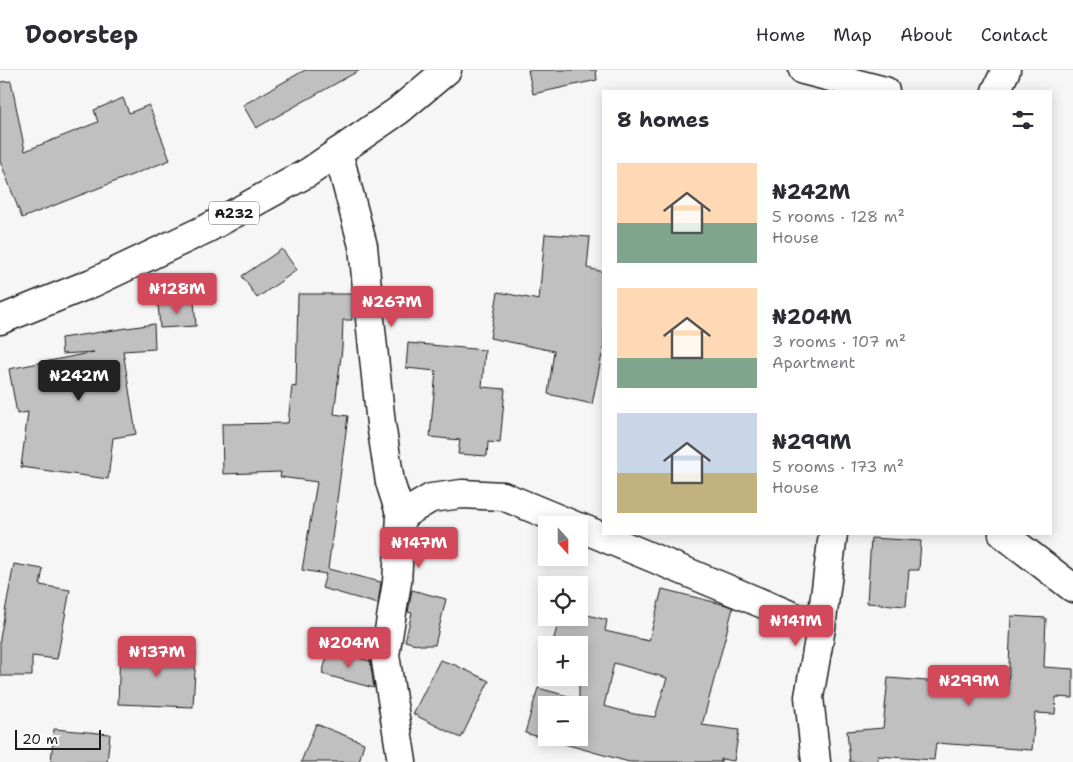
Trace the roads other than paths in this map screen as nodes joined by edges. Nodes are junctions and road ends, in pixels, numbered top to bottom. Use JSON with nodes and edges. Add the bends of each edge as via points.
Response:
{"nodes":[{"id":1,"x":448,"y":70,"type":"edge"},
{"id":2,"x":803,"y":70,"type":"edge"},
{"id":3,"x":1006,"y":70,"type":"edge"},
{"id":4,"x":881,"y":90,"type":"edge"},
{"id":5,"x":996,"y":90,"type":"edge"},
{"id":6,"x":338,"y":152,"type":"junction"},
{"id":7,"x":0,"y":320,"type":"edge"},
{"id":8,"x":401,"y":516,"type":"junction"},
{"id":9,"x":551,"y":516,"type":"edge"},
{"id":10,"x":588,"y":532,"type":"edge"},
{"id":11,"x":833,"y":535,"type":"edge"},
{"id":12,"x":1004,"y":535,"type":"edge"},
{"id":13,"x":1073,"y":588,"type":"edge"},
{"id":14,"x":820,"y":628,"type":"junction"},
{"id":15,"x":402,"y":762,"type":"edge"},
{"id":16,"x":816,"y":762,"type":"edge"}],
"edges":[{"from":1,"to":6,"type":"street","number":"A232","via":[[398,111]]},
{"from":2,"to":4,"type":"street"},
{"from":3,"to":5,"type":"street"},
{"from":6,"to":7,"type":"street","number":"A232","via":[[309,172],[208,228],[92,283]]},
{"from":6,"to":8,"type":"street","via":[[363,246],[381,424],[390,482]]},
{"from":8,"to":9,"type":"street","via":[[431,498],[462,494],[503,496]]},
{"from":8,"to":15,"type":"street","via":[[397,582],[385,655]]},
{"from":10,"to":14,"type":"street"},
{"from":11,"to":14,"type":"street"},
{"from":12,"to":13,"type":"street"},
{"from":14,"to":16,"type":"street","via":[[808,696]]}]}
